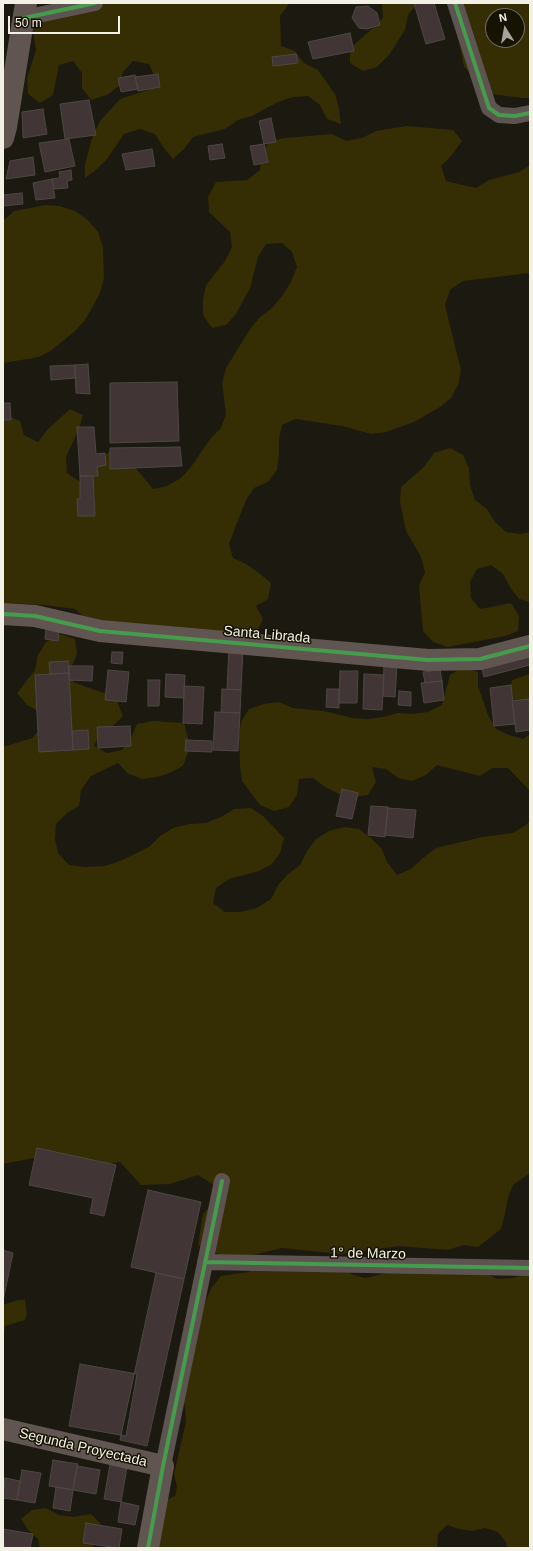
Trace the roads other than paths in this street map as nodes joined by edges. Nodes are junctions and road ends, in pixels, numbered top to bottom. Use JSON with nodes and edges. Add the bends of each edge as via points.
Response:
{"nodes":[{"id":1,"x":95,"y":3,"type":"edge"},
{"id":2,"x":455,"y":3,"type":"edge"},
{"id":3,"x":25,"y":10,"type":"edge"},
{"id":4,"x":530,"y":112,"type":"edge"},
{"id":5,"x":3,"y":138,"type":"edge"},
{"id":6,"x":3,"y":614,"type":"edge"},
{"id":7,"x":530,"y":646,"type":"edge"},
{"id":8,"x":222,"y":1181,"type":"dead end"},
{"id":9,"x":205,"y":1262,"type":"junction"},
{"id":10,"x":530,"y":1268,"type":"edge"},
{"id":11,"x":3,"y":1429,"type":"edge"},
{"id":12,"x":163,"y":1466,"type":"junction"},
{"id":13,"x":148,"y":1548,"type":"edge"}],
"edges":[{"from":1,"to":3,"type":"street"},
{"from":2,"to":4,"type":"street","via":[[489,108],[499,115],[516,116]]},
{"from":3,"to":5,"type":"street"},
{"from":6,"to":7,"type":"street","name":"Santa Librada","via":[[36,616],[100,631],[428,660],[480,659]]},
{"from":8,"to":9,"type":"street"},
{"from":9,"to":10,"type":"street","name":"1° de Marzo"},
{"from":9,"to":12,"type":"street"},
{"from":11,"to":12,"type":"street","name":"Segunda Proyectada"},
{"from":12,"to":13,"type":"street"}]}
